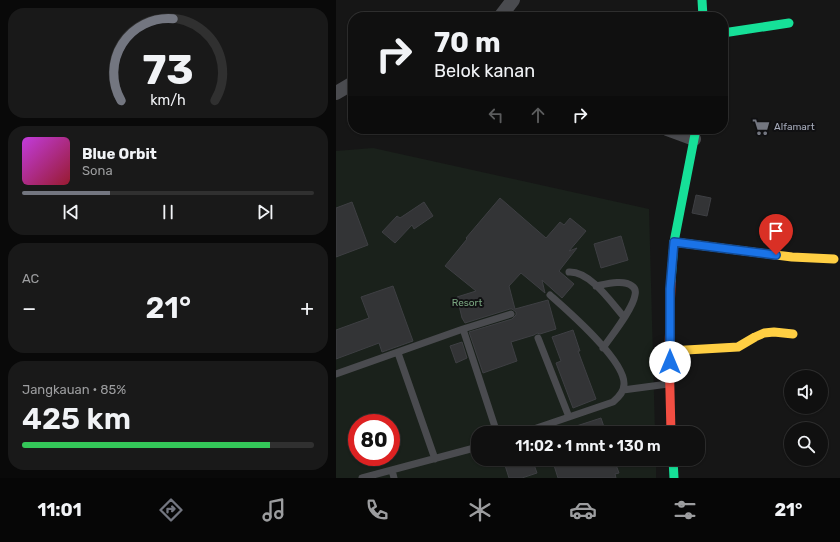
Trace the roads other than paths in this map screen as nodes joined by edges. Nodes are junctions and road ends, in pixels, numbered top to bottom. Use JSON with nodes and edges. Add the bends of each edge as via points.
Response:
{"nodes":[{"id":1,"x":513,"y":0,"type":"edge"},
{"id":2,"x":702,"y":0,"type":"edge"},
{"id":3,"x":504,"y":12,"type":"edge"},
{"id":4,"x":703,"y":12,"type":"edge"},
{"id":5,"x":789,"y":23,"type":"dead end"},
{"id":6,"x":728,"y":32,"type":"edge"},
{"id":7,"x":348,"y":86,"type":"edge"},
{"id":8,"x":336,"y":93,"type":"edge"},
{"id":9,"x":695,"y":134,"type":"edge"},
{"id":10,"x":674,"y":242,"type":"junction"},
{"id":11,"x":834,"y":259,"type":"dead end"},
{"id":12,"x":569,"y":272,"type":"dead end"},
{"id":13,"x":596,"y":286,"type":"junction"},
{"id":14,"x":550,"y":295,"type":"dead end"},
{"id":15,"x":511,"y":314,"type":"dead end"},
{"id":16,"x":624,"y":317,"type":"junction"},
{"id":17,"x":463,"y":329,"type":"junction"},
{"id":18,"x":793,"y":334,"type":"dead end"},
{"id":19,"x":538,"y":338,"type":"dead end"},
{"id":20,"x":604,"y":348,"type":"junction"},
{"id":21,"x":669,"y":351,"type":"junction"},
{"id":22,"x":398,"y":353,"type":"junction"},
{"id":23,"x":336,"y":374,"type":"edge"},
{"id":24,"x":670,"y":384,"type":"junction"},
{"id":25,"x":623,"y":390,"type":"junction"},
{"id":26,"x":570,"y":417,"type":"junction"},
{"id":27,"x":495,"y":426,"type":"edge"},
{"id":28,"x":543,"y":426,"type":"edge"},
{"id":29,"x":671,"y":426,"type":"edge"},
{"id":30,"x":471,"y":449,"type":"edge"},
{"id":31,"x":435,"y":459,"type":"junction"},
{"id":32,"x":673,"y":466,"type":"edge"},
{"id":33,"x":392,"y":470,"type":"junction"},
{"id":34,"x":362,"y":478,"type":"edge"},
{"id":35,"x":394,"y":478,"type":"edge"},
{"id":36,"x":674,"y":478,"type":"edge"}],
"edges":[{"from":1,"to":3,"type":"street"},
{"from":2,"to":4,"type":"main road"},
{"from":5,"to":6,"type":"main road"},
{"from":7,"to":8,"type":"street"},
{"from":9,"to":10,"type":"main road"},
{"from":10,"to":11,"type":"main road","via":[[784,256]]},
{"from":10,"to":21,"type":"main road"},
{"from":12,"to":13,"type":"lane","via":[[583,275]]},
{"from":13,"to":16,"type":"lane"},
{"from":13,"to":16,"type":"lane","via":[[622,283],[634,288],[636,294]]},
{"from":14,"to":20,"type":"lane"},
{"from":15,"to":17,"type":"lane"},
{"from":16,"to":20,"type":"lane"},
{"from":17,"to":22,"type":"lane"},
{"from":17,"to":27,"type":"lane"},
{"from":18,"to":21,"type":"main road","via":[[763,333],[738,347]]},
{"from":19,"to":26,"type":"lane"},
{"from":20,"to":25,"type":"lane","via":[[619,368],[624,383]]},
{"from":21,"to":24,"type":"main road"},
{"from":22,"to":23,"type":"lane"},
{"from":22,"to":31,"type":"lane"},
{"from":24,"to":25,"type":"lane"},
{"from":24,"to":29,"type":"main road"},
{"from":25,"to":26,"type":"lane","via":[[613,402]]},
{"from":26,"to":28,"type":"lane"},
{"from":30,"to":31,"type":"lane"},
{"from":31,"to":33,"type":"lane"},
{"from":32,"to":36,"type":"main road"},
{"from":33,"to":34,"type":"lane"},
{"from":33,"to":35,"type":"lane"}]}
